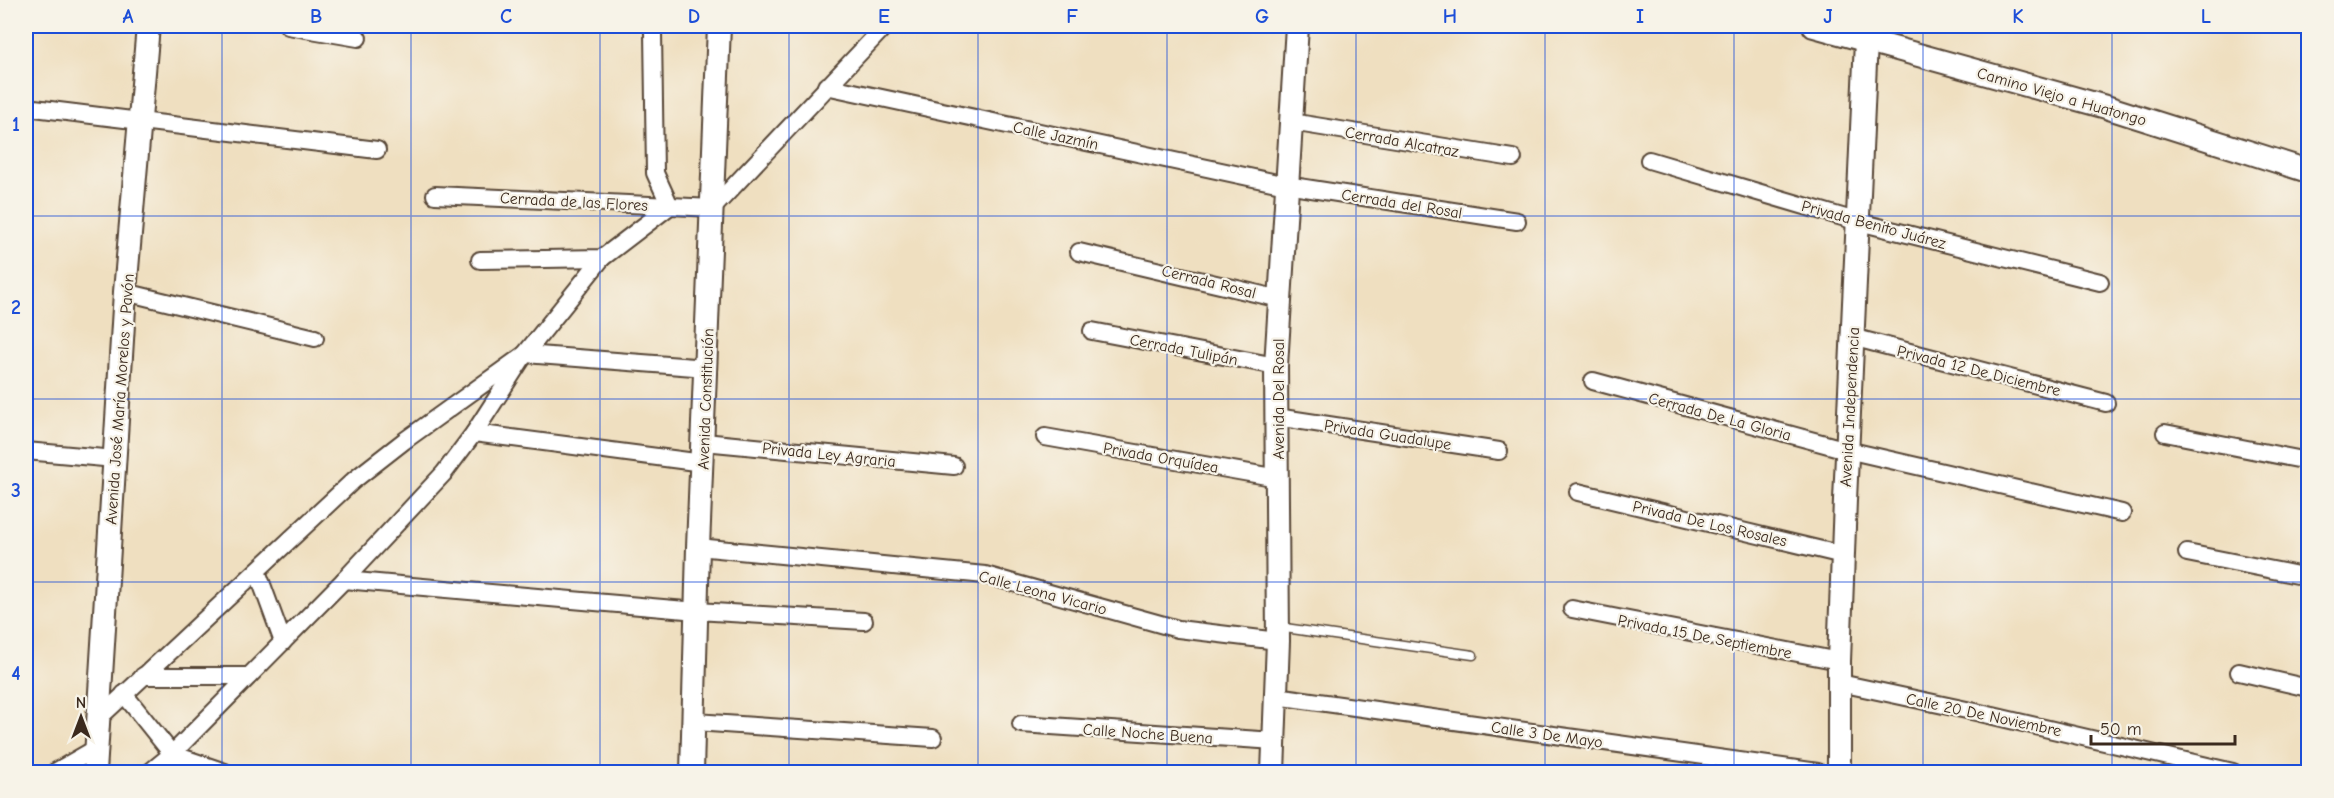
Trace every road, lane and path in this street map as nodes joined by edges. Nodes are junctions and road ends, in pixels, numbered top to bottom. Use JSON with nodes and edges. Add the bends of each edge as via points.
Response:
{"nodes":[{"id":1,"x":148,"y":26,"type":"edge"},
{"id":2,"x":288,"y":26,"type":"edge"},
{"id":3,"x":719,"y":26,"type":"edge"},
{"id":4,"x":885,"y":26,"type":"edge"},
{"id":5,"x":1298,"y":26,"type":"edge"},
{"id":6,"x":1814,"y":26,"type":"edge"},
{"id":7,"x":653,"y":32,"type":"dead end"},
{"id":8,"x":1867,"y":33,"type":"edge"},
{"id":9,"x":358,"y":38,"type":"dead end"},
{"id":10,"x":826,"y":86,"type":"junction"},
{"id":11,"x":26,"y":107,"type":"edge"},
{"id":12,"x":140,"y":121,"type":"junction"},
{"id":13,"x":1291,"y":122,"type":"junction"},
{"id":14,"x":376,"y":150,"type":"dead end"},
{"id":15,"x":1513,"y":158,"type":"dead end"},
{"id":16,"x":1649,"y":160,"type":"dead end"},
{"id":17,"x":2308,"y":171,"type":"edge"},
{"id":18,"x":1286,"y":185,"type":"junction"},
{"id":19,"x":435,"y":195,"type":"dead end"},
{"id":20,"x":670,"y":206,"type":"junction"},
{"id":21,"x":713,"y":208,"type":"junction"},
{"id":22,"x":1517,"y":221,"type":"dead end"},
{"id":23,"x":1859,"y":222,"type":"junction"},
{"id":24,"x":1078,"y":252,"type":"dead end"},
{"id":25,"x":602,"y":258,"type":"junction"},
{"id":26,"x":480,"y":260,"type":"dead end"},
{"id":27,"x":2100,"y":282,"type":"dead end"},
{"id":28,"x":125,"y":292,"type":"junction"},
{"id":29,"x":1280,"y":299,"type":"junction"},
{"id":30,"x":1092,"y":331,"type":"dead end"},
{"id":31,"x":315,"y":338,"type":"dead end"},
{"id":32,"x":1852,"y":338,"type":"junction"},
{"id":33,"x":525,"y":354,"type":"junction"},
{"id":34,"x":1276,"y":366,"type":"junction"},
{"id":35,"x":707,"y":368,"type":"junction"},
{"id":36,"x":1593,"y":381,"type":"dead end"},
{"id":37,"x":2106,"y":402,"type":"dead end"},
{"id":38,"x":1276,"y":417,"type":"junction"},
{"id":39,"x":474,"y":433,"type":"junction"},
{"id":40,"x":2165,"y":433,"type":"dead end"},
{"id":41,"x":1045,"y":437,"type":"dead end"},
{"id":42,"x":1847,"y":450,"type":"junction"},
{"id":43,"x":26,"y":451,"type":"edge"},
{"id":44,"x":1499,"y":451,"type":"dead end"},
{"id":45,"x":704,"y":452,"type":"junction"},
{"id":46,"x":114,"y":459,"type":"junction"},
{"id":47,"x":2308,"y":461,"type":"edge"},
{"id":48,"x":954,"y":466,"type":"dead end"},
{"id":49,"x":1278,"y":478,"type":"junction"},
{"id":50,"x":1578,"y":492,"type":"dead end"},
{"id":51,"x":2122,"y":513,"type":"dead end"},
{"id":52,"x":698,"y":547,"type":"junction"},
{"id":53,"x":2187,"y":553,"type":"dead end"},
{"id":54,"x":1843,"y":555,"type":"junction"},
{"id":55,"x":257,"y":571,"type":"junction"},
{"id":56,"x":2308,"y":577,"type":"edge"},
{"id":57,"x":344,"y":580,"type":"junction"},
{"id":58,"x":1572,"y":609,"type":"dead end"},
{"id":59,"x":697,"y":611,"type":"junction"},
{"id":60,"x":864,"y":621,"type":"dead end"},
{"id":61,"x":1278,"y":634,"type":"junction"},
{"id":62,"x":283,"y":642,"type":"junction"},
{"id":63,"x":1473,"y":656,"type":"dead end"},
{"id":64,"x":1839,"y":661,"type":"junction"},
{"id":65,"x":2239,"y":672,"type":"dead end"},
{"id":66,"x":143,"y":676,"type":"junction"},
{"id":67,"x":249,"y":676,"type":"junction"},
{"id":68,"x":1840,"y":683,"type":"junction"},
{"id":69,"x":2308,"y":688,"type":"edge"},
{"id":70,"x":124,"y":694,"type":"junction"},
{"id":71,"x":1276,"y":696,"type":"junction"},
{"id":72,"x":98,"y":719,"type":"junction"},
{"id":73,"x":694,"y":722,"type":"junction"},
{"id":74,"x":1021,"y":724,"type":"dead end"},
{"id":75,"x":933,"y":738,"type":"dead end"},
{"id":76,"x":1275,"y":741,"type":"junction"},
{"id":77,"x":95,"y":749,"type":"junction"},
{"id":78,"x":172,"y":754,"type":"junction"},
{"id":79,"x":55,"y":772,"type":"edge"},
{"id":80,"x":95,"y":772,"type":"edge"},
{"id":81,"x":150,"y":772,"type":"edge"},
{"id":82,"x":225,"y":772,"type":"edge"},
{"id":83,"x":692,"y":772,"type":"edge"},
{"id":84,"x":1273,"y":772,"type":"edge"},
{"id":85,"x":1818,"y":772,"type":"edge"},
{"id":86,"x":1839,"y":772,"type":"edge"},
{"id":87,"x":2233,"y":772,"type":"edge"}],
"edges":[{"from":1,"to":12,"type":"main road","name":"Avenida José María Morelos y Pavón"},
{"from":2,"to":9,"type":"street"},
{"from":3,"to":21,"type":"main road","name":"Avenida Constitución"},
{"from":4,"to":10,"type":"street"},
{"from":5,"to":13,"type":"main road","name":"Avenida Del Rosal"},
{"from":6,"to":8,"type":"main road","name":"Camino Viejo a Huatongo"},
{"from":7,"to":20,"type":"street","via":[[655,173]]},
{"from":8,"to":17,"type":"main road","name":"Camino Viejo a Huatongo"},
{"from":8,"to":23,"type":"main road","name":"Avenida Independencia"},
{"from":10,"to":18,"type":"street","name":"Calle Jazmín"},
{"from":10,"to":21,"type":"street"},
{"from":11,"to":12,"type":"street"},
{"from":12,"to":14,"type":"street"},
{"from":12,"to":28,"type":"main road","name":"Avenida José María Morelos y Pavón"},
{"from":13,"to":15,"type":"street","name":"Cerrada Alcatraz"},
{"from":13,"to":18,"type":"main road","name":"Avenida Del Rosal"},
{"from":16,"to":23,"type":"street","name":"Privada Benito Juárez"},
{"from":18,"to":22,"type":"street","name":"Cerrada del Rosal"},
{"from":18,"to":29,"type":"main road","name":"Avenida Del Rosal"},
{"from":19,"to":20,"type":"street","name":"Cerrada de las Flores"},
{"from":20,"to":21,"type":"street","name":"Cerrada de las Flores"},
{"from":20,"to":25,"type":"street"},
{"from":21,"to":35,"type":"main road","name":"Avenida Constitución"},
{"from":23,"to":27,"type":"street","name":"Privada Benito Juárez"},
{"from":23,"to":32,"type":"main road","name":"Avenida Independencia"},
{"from":24,"to":29,"type":"street","name":"Cerrada Rosal"},
{"from":25,"to":26,"type":"street"},
{"from":25,"to":33,"type":"street"},
{"from":28,"to":31,"type":"street"},
{"from":28,"to":46,"type":"main road","name":"Avenida José María Morelos y Pavón"},
{"from":29,"to":34,"type":"main road","name":"Avenida Del Rosal"},
{"from":30,"to":34,"type":"street","name":"Cerrada Tulipán"},
{"from":32,"to":37,"type":"street","name":"Privada 12 De Diciembre"},
{"from":32,"to":42,"type":"main road","name":"Avenida Independencia"},
{"from":33,"to":35,"type":"street"},
{"from":33,"to":39,"type":"street"},
{"from":33,"to":55,"type":"street","via":[[354,480]]},
{"from":34,"to":38,"type":"main road","name":"Avenida Del Rosal"},
{"from":35,"to":45,"type":"main road","name":"Avenida Constitución"},
{"from":36,"to":42,"type":"street","name":"Cerrada De La Gloria"},
{"from":38,"to":44,"type":"street","name":"Privada Guadalupe"},
{"from":38,"to":49,"type":"main road","name":"Avenida Del Rosal"},
{"from":39,"to":45,"type":"street","name":"Privada Ley Agraria"},
{"from":39,"to":57,"type":"street","via":[[444,473]]},
{"from":40,"to":47,"type":"street"},
{"from":41,"to":49,"type":"street","name":"Privada Orquídea"},
{"from":42,"to":51,"type":"street","name":"Cerrada De La Gloria"},
{"from":42,"to":54,"type":"main road","name":"Avenida Independencia"},
{"from":43,"to":46,"type":"street"},
{"from":45,"to":48,"type":"street","name":"Privada Ley Agraria"},
{"from":45,"to":52,"type":"main road","name":"Avenida Constitución"},
{"from":46,"to":72,"type":"main road","name":"Avenida José María Morelos y Pavón"},
{"from":49,"to":61,"type":"main road","name":"Avenida Del Rosal"},
{"from":50,"to":54,"type":"street","name":"Privada De Los Rosales"},
{"from":52,"to":59,"type":"main road","name":"Avenida Constitución"},
{"from":52,"to":61,"type":"street","name":"Calle Leona Vicario","via":[[985,574],[1178,628]]},
{"from":53,"to":56,"type":"street"},
{"from":54,"to":64,"type":"main road","name":"Avenida Independencia"},
{"from":55,"to":62,"type":"street"},
{"from":55,"to":66,"type":"street"},
{"from":57,"to":59,"type":"street"},
{"from":57,"to":62,"type":"street"},
{"from":58,"to":64,"type":"street","name":"Privada 15 De Septiembre"},
{"from":59,"to":60,"type":"street"},
{"from":59,"to":73,"type":"main road","name":"Avenida Constitución"},
{"from":61,"to":63,"type":"lane"},
{"from":61,"to":71,"type":"main road","name":"Avenida Del Rosal"},
{"from":62,"to":67,"type":"street"},
{"from":64,"to":68,"type":"main road","name":"Avenida Independencia"},
{"from":65,"to":69,"type":"street"},
{"from":66,"to":67,"type":"street"},
{"from":66,"to":70,"type":"street"},
{"from":67,"to":78,"type":"street"},
{"from":68,"to":86,"type":"main road","name":"Avenida Independencia"},
{"from":68,"to":87,"type":"street","name":"Calle 20 De Noviembre"},
{"from":70,"to":72,"type":"street"},
{"from":70,"to":78,"type":"street"},
{"from":71,"to":76,"type":"main road","name":"Avenida Del Rosal"},
{"from":71,"to":85,"type":"street","name":"Calle 3 De Mayo"},
{"from":72,"to":77,"type":"main road","name":"Avenida José María Morelos y Pavón"},
{"from":73,"to":75,"type":"street"},
{"from":73,"to":83,"type":"main road","name":"Avenida Constitución"},
{"from":74,"to":76,"type":"street","name":"Calle Noche Buena"},
{"from":76,"to":84,"type":"main road","name":"Avenida Del Rosal"},
{"from":77,"to":79,"type":"street"},
{"from":77,"to":80,"type":"main road","name":"Avenida José María Morelos y Pavón"},
{"from":78,"to":81,"type":"street"},
{"from":78,"to":82,"type":"street"}]}
